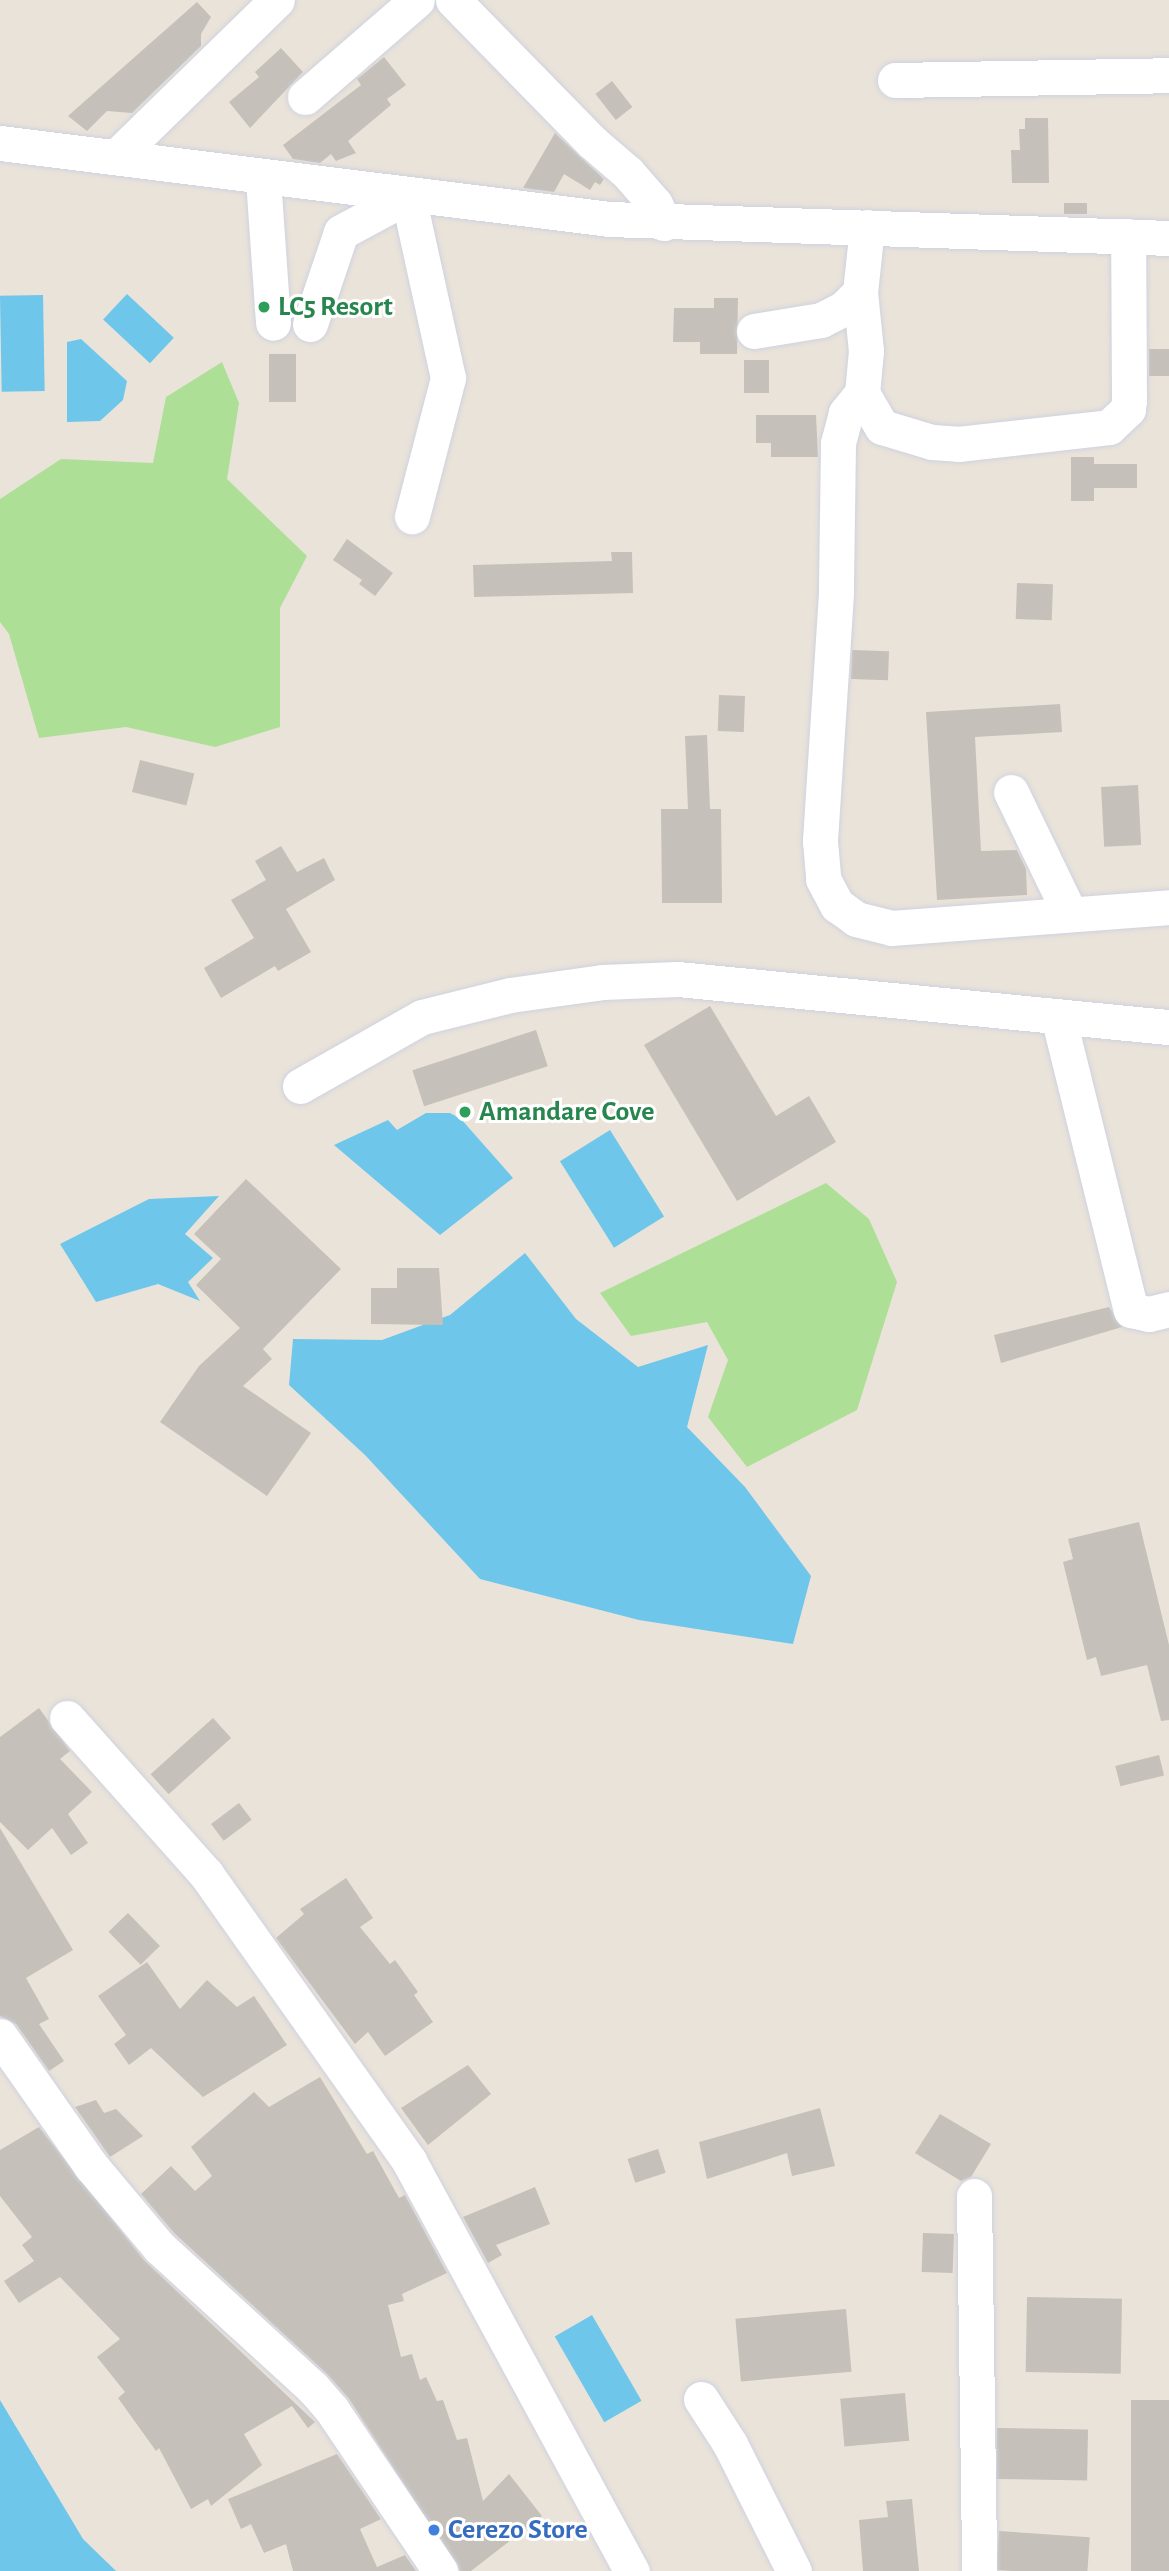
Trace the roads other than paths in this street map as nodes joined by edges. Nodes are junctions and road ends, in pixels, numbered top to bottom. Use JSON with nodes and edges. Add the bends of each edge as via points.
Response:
{"nodes":[{"id":1,"x":277,"y":0,"type":"edge"},
{"id":2,"x":418,"y":0,"type":"edge"},
{"id":3,"x":453,"y":0,"type":"edge"},
{"id":4,"x":1169,"y":75,"type":"edge"},
{"id":5,"x":895,"y":80,"type":"dead end"},
{"id":6,"x":305,"y":97,"type":"dead end"},
{"id":7,"x":0,"y":143,"type":"edge"},
{"id":8,"x":118,"y":155,"type":"junction"},
{"id":9,"x":263,"y":179,"type":"junction"},
{"id":10,"x":408,"y":196,"type":"junction"},
{"id":11,"x":664,"y":223,"type":"junction"},
{"id":12,"x":867,"y":227,"type":"junction"},
{"id":13,"x":1128,"y":236,"type":"junction"},
{"id":14,"x":1169,"y":238,"type":"edge"},
{"id":15,"x":860,"y":292,"type":"junction"},
{"id":16,"x":273,"y":323,"type":"dead end"},
{"id":17,"x":310,"y":324,"type":"dead end"},
{"id":18,"x":754,"y":331,"type":"dead end"},
{"id":19,"x":862,"y":393,"type":"junction"},
{"id":20,"x":412,"y":516,"type":"dead end"},
{"id":21,"x":1010,"y":792,"type":"dead end"},
{"id":22,"x":1169,"y":907,"type":"edge"},
{"id":23,"x":1069,"y":912,"type":"junction"},
{"id":24,"x":1058,"y":1016,"type":"junction"},
{"id":25,"x":1169,"y":1027,"type":"edge"},
{"id":26,"x":300,"y":1086,"type":"dead end"},
{"id":27,"x":1169,"y":1309,"type":"edge"},
{"id":28,"x":67,"y":1718,"type":"dead end"},
{"id":29,"x":0,"y":2036,"type":"edge"},
{"id":30,"x":974,"y":2196,"type":"dead end"},
{"id":31,"x":701,"y":2399,"type":"dead end"},
{"id":32,"x":440,"y":2571,"type":"edge"},
{"id":33,"x":632,"y":2571,"type":"edge"},
{"id":34,"x":794,"y":2571,"type":"edge"},
{"id":35,"x":979,"y":2571,"type":"edge"}],
"edges":[{"from":1,"to":8,"type":"street"},
{"from":2,"to":6,"type":"street"},
{"from":3,"to":11,"type":"street","via":[[628,173],[655,204]]},
{"from":4,"to":5,"type":"street"},
{"from":7,"to":8,"type":"street"},
{"from":8,"to":9,"type":"street"},
{"from":9,"to":10,"type":"street"},
{"from":9,"to":16,"type":"street"},
{"from":10,"to":11,"type":"street"},
{"from":10,"to":17,"type":"street","via":[[341,232]]},
{"from":10,"to":20,"type":"street","via":[[448,378]]},
{"from":11,"to":12,"type":"street"},
{"from":12,"to":13,"type":"street"},
{"from":12,"to":15,"type":"street"},
{"from":13,"to":14,"type":"street"},
{"from":13,"to":19,"type":"street","via":[[1129,400],[1128,410],[1110,427],[958,444],[932,442],[882,427]]},
{"from":15,"to":18,"type":"street","via":[[821,320]]},
{"from":15,"to":19,"type":"street","via":[[866,351]]},
{"from":19,"to":23,"type":"street","via":[[846,413],[838,443],[836,593],[820,841],[822,879],[837,905],[856,919],[892,928]]},
{"from":21,"to":23,"type":"street"},
{"from":22,"to":23,"type":"street"},
{"from":24,"to":25,"type":"street"},
{"from":24,"to":26,"type":"street","via":[[678,979],[603,982],[510,995],[422,1017]]},
{"from":24,"to":27,"type":"street","via":[[1131,1310],[1149,1314]]},
{"from":28,"to":33,"type":"street","via":[[206,1874],[409,2161]]},
{"from":29,"to":32,"type":"street","via":[[91,2166],[159,2247],[332,2410]]},
{"from":30,"to":35,"type":"street"},
{"from":31,"to":34,"type":"street","via":[[730,2444]]}]}
